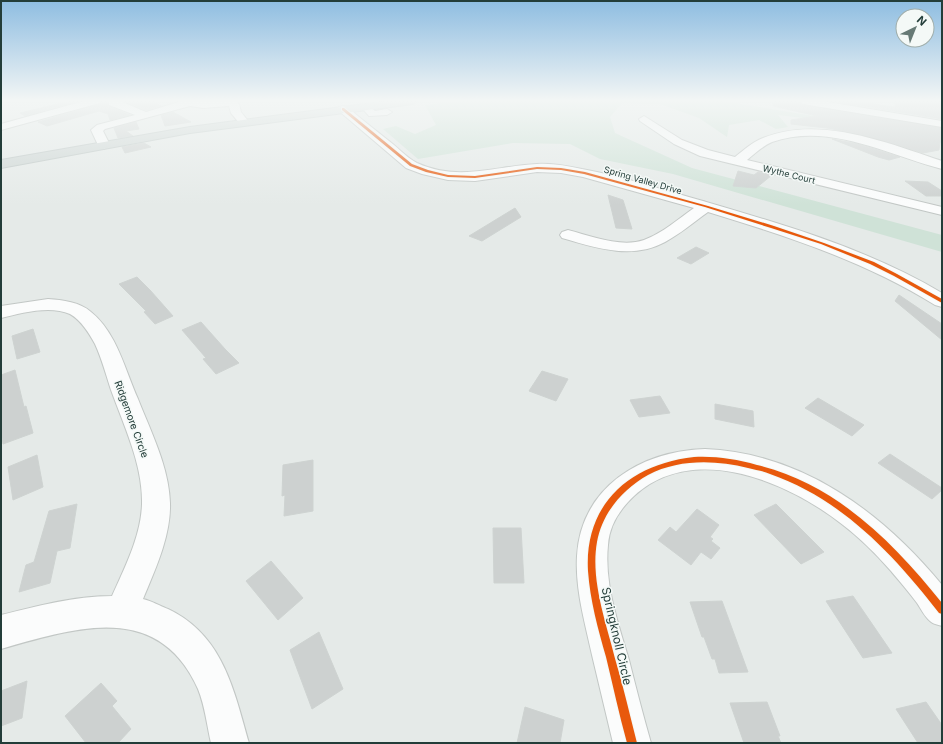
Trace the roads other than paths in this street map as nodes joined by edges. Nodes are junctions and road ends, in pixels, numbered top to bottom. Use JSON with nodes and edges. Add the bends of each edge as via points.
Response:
{"nodes":[{"id":1,"x":99,"y":136,"type":"edge"},
{"id":2,"x":160,"y":136,"type":"edge"},
{"id":3,"x":376,"y":136,"type":"edge"},
{"id":4,"x":669,"y":136,"type":"edge"},
{"id":5,"x":786,"y":136,"type":"edge"},
{"id":6,"x":826,"y":136,"type":"edge"},
{"id":7,"x":104,"y":145,"type":"junction"},
{"id":8,"x":737,"y":161,"type":"junction"},
{"id":9,"x":1,"y":164,"type":"edge"},
{"id":10,"x":942,"y":165,"type":"edge"},
{"id":11,"x":705,"y":206,"type":"junction"},
{"id":12,"x":942,"y":211,"type":"edge"},
{"id":13,"x":568,"y":235,"type":"dead end"},
{"id":14,"x":942,"y":301,"type":"edge"},
{"id":15,"x":1,"y":312,"type":"edge"},
{"id":16,"x":942,"y":610,"type":"edge"},
{"id":17,"x":122,"y":611,"type":"junction"},
{"id":18,"x":1,"y":632,"type":"edge"},
{"id":19,"x":230,"y":743,"type":"edge"},
{"id":20,"x":632,"y":743,"type":"edge"}],
"edges":[{"from":1,"to":7,"type":"street"},
{"from":2,"to":7,"type":"main road"},
{"from":3,"to":11,"type":"street","name":"Spring Valley Drive","via":[[411,165],[448,176],[475,177],[537,168],[572,170]]},
{"from":4,"to":8,"type":"street","name":"Wythe Court","via":[[685,146]]},
{"from":5,"to":8,"type":"street","via":[[767,141]]},
{"from":6,"to":10,"type":"street","via":[[870,142]]},
{"from":7,"to":9,"type":"main road"},
{"from":8,"to":12,"type":"street","name":"Wythe Court"},
{"from":11,"to":13,"type":"street","via":[[659,239],[640,245],[613,246]]},
{"from":11,"to":14,"type":"street","name":"Spring Valley Drive","via":[[832,246],[884,268]]},
{"from":15,"to":17,"type":"street","name":"Ridgemore Circle","via":[[40,306],[75,310],[83,314],[105,344],[140,438],[154,482],[156,503],[148,548]]},
{"from":16,"to":20,"type":"street","name":"Springknoll Circle","via":[[919,579],[890,548],[843,508],[811,488],[785,476],[729,461],[705,459],[658,467],[626,486],[612,501],[601,520],[594,542],[592,571],[596,603]]},
{"from":17,"to":18,"type":"street","via":[[90,612],[47,619]]},
{"from":17,"to":19,"type":"street","via":[[156,618],[170,625],[190,642],[213,680]]}]}
